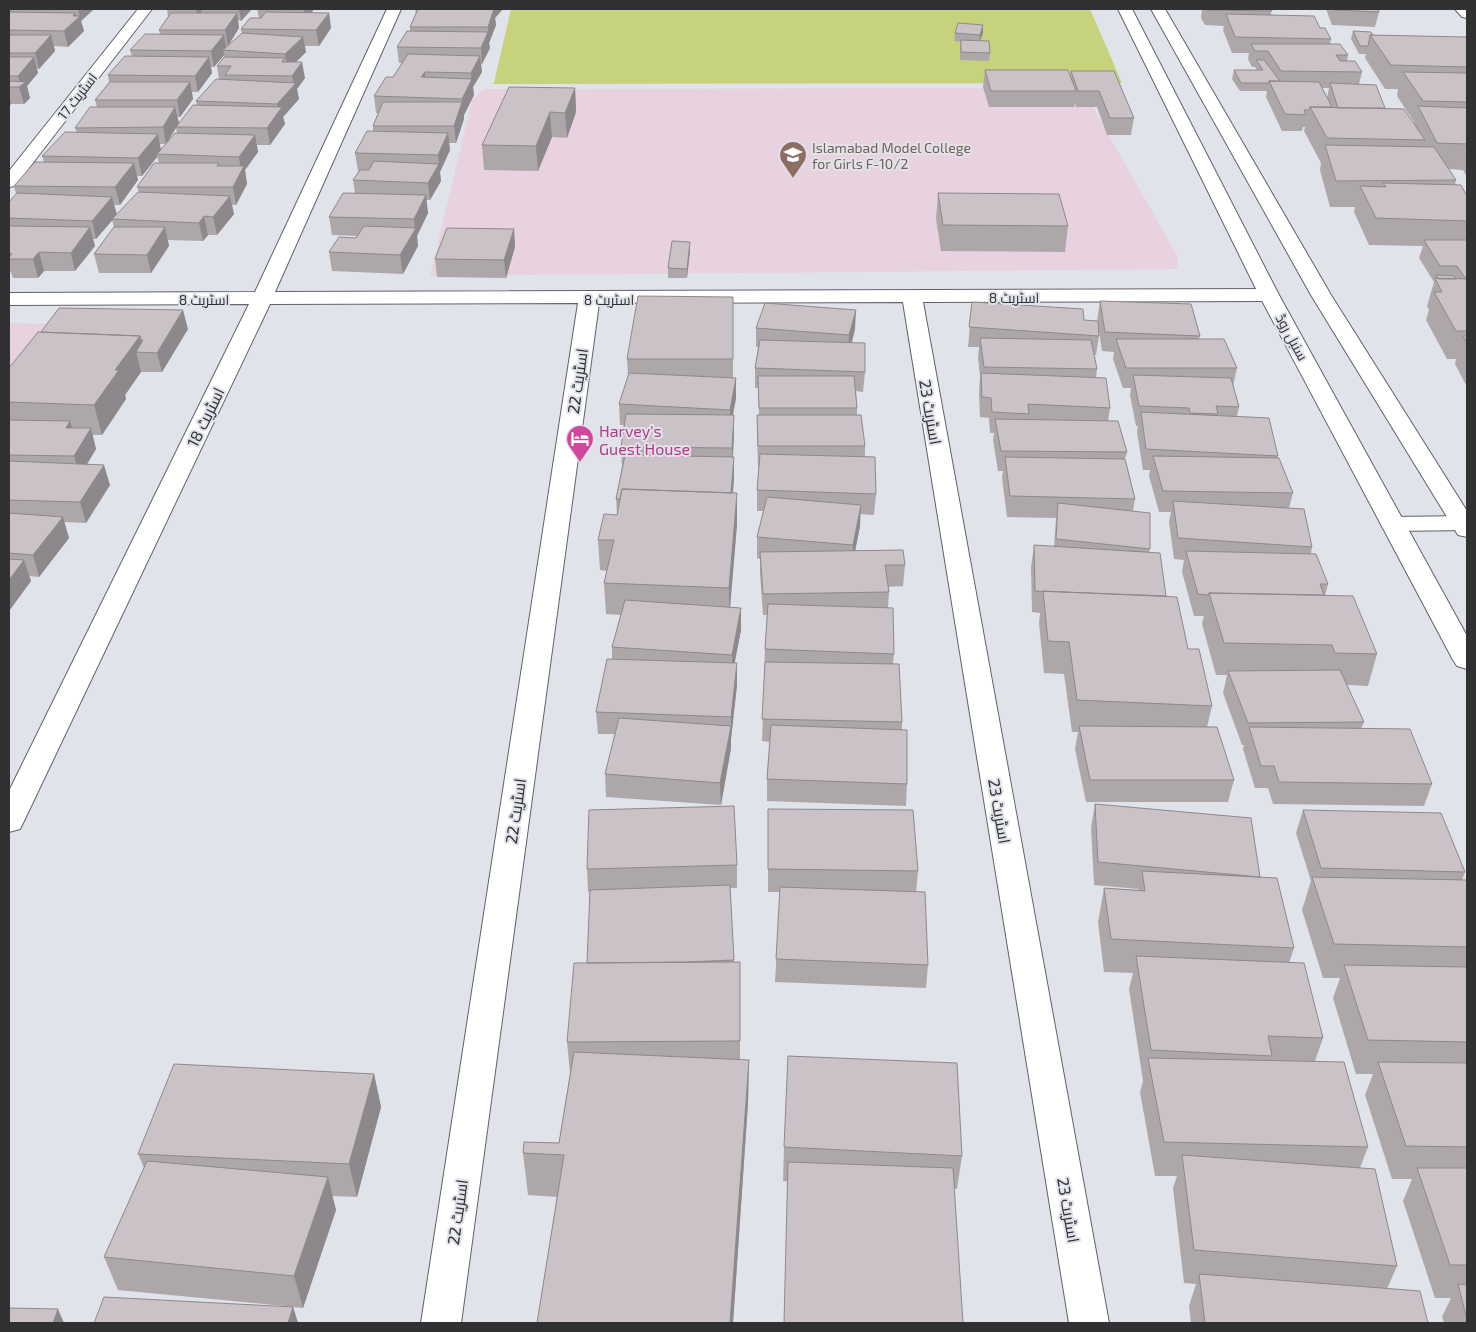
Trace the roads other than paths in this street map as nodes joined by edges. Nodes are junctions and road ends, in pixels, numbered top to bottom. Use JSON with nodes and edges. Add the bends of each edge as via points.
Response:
{"nodes":[{"id":1,"x":145,"y":9,"type":"edge"},
{"id":2,"x":394,"y":9,"type":"edge"},
{"id":3,"x":1125,"y":9,"type":"edge"},
{"id":4,"x":1158,"y":9,"type":"edge"},
{"id":5,"x":1462,"y":9,"type":"edge"},
{"id":6,"x":1467,"y":14,"type":"edge"},
{"id":7,"x":1141,"y":41,"type":"junction"},
{"id":8,"x":1177,"y":41,"type":"junction"},
{"id":9,"x":9,"y":182,"type":"edge"},
{"id":10,"x":1270,"y":295,"type":"junction"},
{"id":11,"x":912,"y":298,"type":"junction"},
{"id":12,"x":9,"y":299,"type":"edge"},
{"id":13,"x":262,"y":299,"type":"junction"},
{"id":14,"x":589,"y":299,"type":"junction"},
{"id":15,"x":1394,"y":524,"type":"junction"},
{"id":16,"x":1466,"y":525,"type":"edge"},
{"id":17,"x":1467,"y":660,"type":"edge"},
{"id":18,"x":9,"y":821,"type":"edge"},
{"id":19,"x":441,"y":1323,"type":"edge"},
{"id":20,"x":1089,"y":1323,"type":"edge"}],
"edges":[{"from":1,"to":9,"type":"street","name":"اسٹریٹ 17"},
{"from":2,"to":13,"type":"street","name":"اسٹریٹ 18"},
{"from":3,"to":7,"type":"street","name":"سنبل روڈ"},
{"from":4,"to":8,"type":"street"},
{"from":5,"to":6,"type":"street"},
{"from":7,"to":8,"type":"street"},
{"from":7,"to":10,"type":"street","name":"سنبل روڈ"},
{"from":8,"to":16,"type":"street","via":[[1321,295]]},
{"from":10,"to":11,"type":"street","name":"اسٹریٹ 8"},
{"from":10,"to":15,"type":"street","name":"سنبل روڈ"},
{"from":11,"to":14,"type":"street","name":"اسٹریٹ 8"},
{"from":11,"to":20,"type":"street","name":"اسٹریٹ 23"},
{"from":12,"to":13,"type":"street","name":"اسٹریٹ 8"},
{"from":13,"to":14,"type":"street","name":"اسٹریٹ 8"},
{"from":13,"to":18,"type":"street","name":"اسٹریٹ 18"},
{"from":14,"to":19,"type":"street","name":"اسٹریٹ 22"},
{"from":15,"to":16,"type":"street"},
{"from":15,"to":17,"type":"street","name":"سنبل روڈ"}]}
